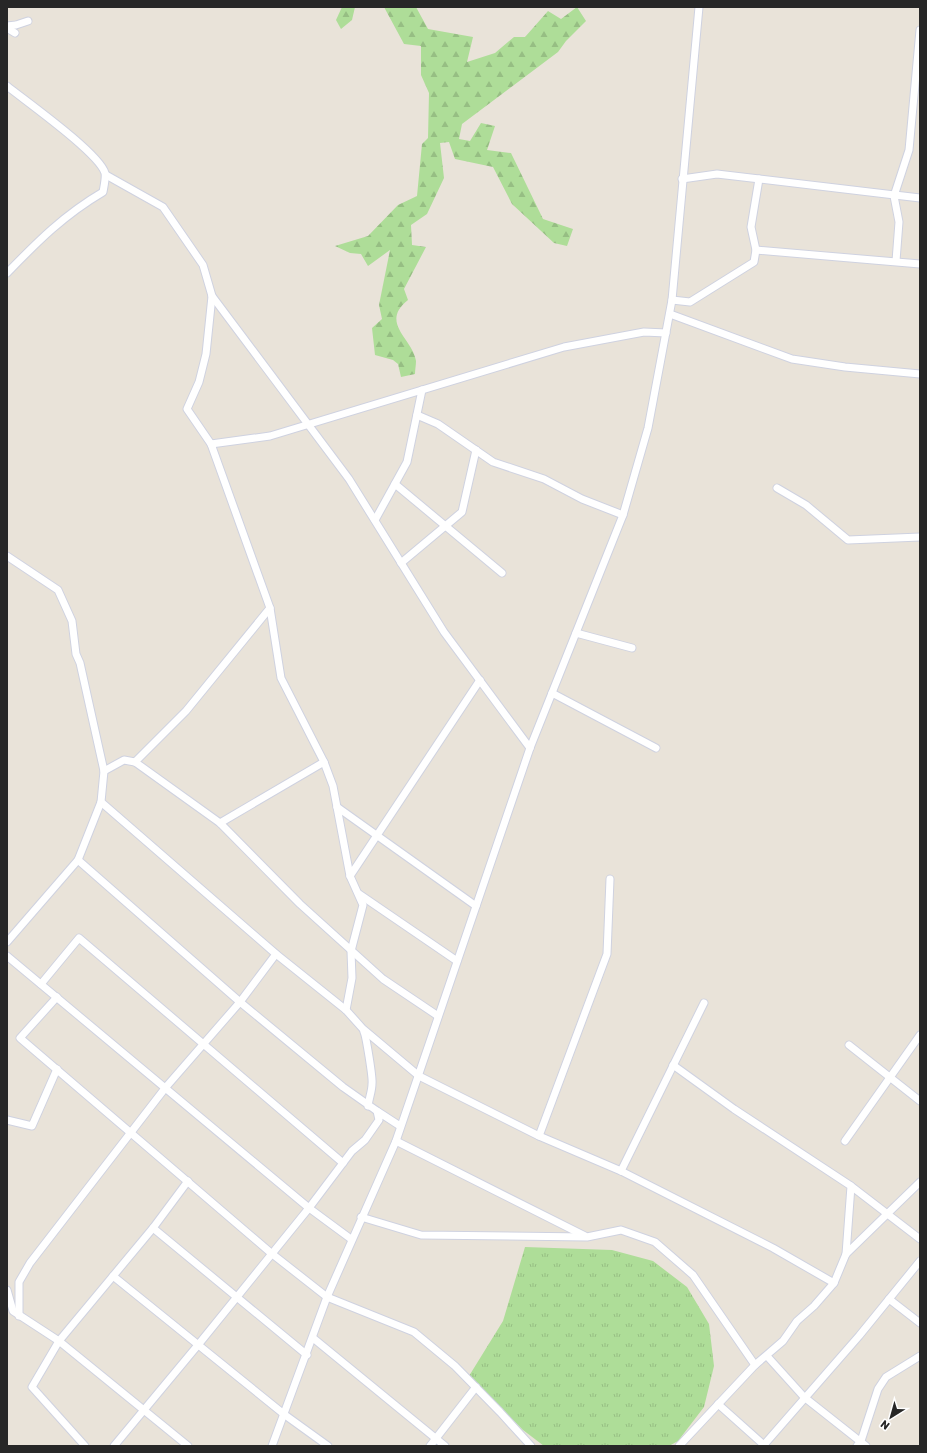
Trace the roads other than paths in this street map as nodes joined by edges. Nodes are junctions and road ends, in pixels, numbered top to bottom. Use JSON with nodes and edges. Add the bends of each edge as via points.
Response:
{"nodes":[{"id":1,"x":699,"y":7,"type":"edge"},
{"id":2,"x":28,"y":21,"type":"dead end"},
{"id":3,"x":7,"y":27,"type":"edge"},
{"id":4,"x":920,"y":30,"type":"edge"},
{"id":5,"x":15,"y":33,"type":"dead end"},
{"id":6,"x":7,"y":86,"type":"edge"},
{"id":7,"x":911,"y":124,"type":"junction"},
{"id":8,"x":920,"y":125,"type":"edge"},
{"id":9,"x":106,"y":175,"type":"junction"},
{"id":10,"x":682,"y":179,"type":"junction"},
{"id":11,"x":759,"y":179,"type":"junction"},
{"id":12,"x":894,"y":196,"type":"junction"},
{"id":13,"x":920,"y":198,"type":"edge"},
{"id":14,"x":756,"y":250,"type":"junction"},
{"id":15,"x":896,"y":261,"type":"junction"},
{"id":16,"x":920,"y":264,"type":"edge"},
{"id":17,"x":7,"y":273,"type":"edge"},
{"id":18,"x":212,"y":296,"type":"junction"},
{"id":19,"x":672,"y":300,"type":"junction"},
{"id":20,"x":670,"y":314,"type":"junction"},
{"id":21,"x":666,"y":333,"type":"junction"},
{"id":22,"x":920,"y":374,"type":"edge"},
{"id":23,"x":422,"y":390,"type":"junction"},
{"id":24,"x":417,"y":414,"type":"junction"},
{"id":25,"x":308,"y":424,"type":"junction"},
{"id":26,"x":211,"y":444,"type":"junction"},
{"id":27,"x":476,"y":450,"type":"junction"},
{"id":28,"x":395,"y":484,"type":"junction"},
{"id":29,"x":777,"y":488,"type":"dead end"},
{"id":30,"x":623,"y":515,"type":"junction"},
{"id":31,"x":375,"y":520,"type":"junction"},
{"id":32,"x":445,"y":527,"type":"junction"},
{"id":33,"x":920,"y":537,"type":"edge"},
{"id":34,"x":7,"y":556,"type":"edge"},
{"id":35,"x":402,"y":563,"type":"junction"},
{"id":36,"x":502,"y":573,"type":"dead end"},
{"id":37,"x":270,"y":608,"type":"junction"},
{"id":38,"x":576,"y":633,"type":"junction"},
{"id":39,"x":632,"y":648,"type":"dead end"},
{"id":40,"x":480,"y":680,"type":"junction"},
{"id":41,"x":552,"y":693,"type":"junction"},
{"id":42,"x":530,"y":748,"type":"junction"},
{"id":43,"x":656,"y":748,"type":"dead end"},
{"id":44,"x":135,"y":762,"type":"junction"},
{"id":45,"x":324,"y":762,"type":"junction"},
{"id":46,"x":104,"y":771,"type":"junction"},
{"id":47,"x":101,"y":802,"type":"junction"},
{"id":48,"x":337,"y":807,"type":"junction"},
{"id":49,"x":220,"y":823,"type":"junction"},
{"id":50,"x":377,"y":835,"type":"junction"},
{"id":51,"x":78,"y":860,"type":"junction"},
{"id":52,"x":350,"y":876,"type":"junction"},
{"id":53,"x":610,"y":879,"type":"dead end"},
{"id":54,"x":358,"y":894,"type":"junction"},
{"id":55,"x":476,"y":906,"type":"junction"},
{"id":56,"x":7,"y":942,"type":"edge"},
{"id":57,"x":351,"y":951,"type":"junction"},
{"id":58,"x":276,"y":954,"type":"junction"},
{"id":59,"x":7,"y":956,"type":"edge"},
{"id":60,"x":457,"y":961,"type":"junction"},
{"id":61,"x":42,"y":984,"type":"junction"},
{"id":62,"x":57,"y":997,"type":"junction"},
{"id":63,"x":240,"y":1002,"type":"junction"},
{"id":64,"x":704,"y":1003,"type":"dead end"},
{"id":65,"x":346,"y":1010,"type":"junction"},
{"id":66,"x":438,"y":1016,"type":"junction"},
{"id":67,"x":363,"y":1030,"type":"junction"},
{"id":68,"x":920,"y":1035,"type":"edge"},
{"id":69,"x":204,"y":1045,"type":"junction"},
{"id":70,"x":849,"y":1045,"type":"dead end"},
{"id":71,"x":673,"y":1065,"type":"junction"},
{"id":72,"x":57,"y":1069,"type":"junction"},
{"id":73,"x":419,"y":1076,"type":"junction"},
{"id":74,"x":890,"y":1077,"type":"junction"},
{"id":75,"x":166,"y":1087,"type":"junction"},
{"id":76,"x":920,"y":1101,"type":"edge"},
{"id":77,"x":368,"y":1106,"type":"junction"},
{"id":78,"x":377,"y":1112,"type":"junction"},
{"id":79,"x":7,"y":1120,"type":"edge"},
{"id":80,"x":400,"y":1126,"type":"junction"},
{"id":81,"x":131,"y":1132,"type":"junction"},
{"id":82,"x":539,"y":1136,"type":"junction"},
{"id":83,"x":396,"y":1141,"type":"junction"},
{"id":84,"x":845,"y":1141,"type":"dead end"},
{"id":85,"x":343,"y":1163,"type":"junction"},
{"id":86,"x":621,"y":1171,"type":"junction"},
{"id":87,"x":188,"y":1181,"type":"junction"},
{"id":88,"x":920,"y":1182,"type":"edge"},
{"id":89,"x":851,"y":1186,"type":"junction"},
{"id":90,"x":309,"y":1208,"type":"junction"},
{"id":91,"x":888,"y":1214,"type":"junction"},
{"id":92,"x":361,"y":1217,"type":"junction"},
{"id":93,"x":153,"y":1228,"type":"junction"},
{"id":94,"x":587,"y":1238,"type":"junction"},
{"id":95,"x":351,"y":1239,"type":"junction"},
{"id":96,"x":920,"y":1239,"type":"edge"},
{"id":97,"x":271,"y":1253,"type":"junction"},
{"id":98,"x":846,"y":1254,"type":"junction"},
{"id":99,"x":920,"y":1261,"type":"edge"},
{"id":100,"x":113,"y":1276,"type":"junction"},
{"id":101,"x":834,"y":1283,"type":"junction"},
{"id":102,"x":7,"y":1290,"type":"edge"},
{"id":103,"x":236,"y":1297,"type":"junction"},
{"id":104,"x":327,"y":1297,"type":"junction"},
{"id":105,"x":889,"y":1299,"type":"junction"},
{"id":106,"x":19,"y":1316,"type":"junction"},
{"id":107,"x":920,"y":1323,"type":"edge"},
{"id":108,"x":313,"y":1338,"type":"junction"},
{"id":109,"x":59,"y":1341,"type":"junction"},
{"id":110,"x":198,"y":1345,"type":"junction"},
{"id":111,"x":307,"y":1356,"type":"junction"},
{"id":112,"x":767,"y":1356,"type":"junction"},
{"id":113,"x":920,"y":1356,"type":"edge"},
{"id":114,"x":755,"y":1365,"type":"junction"},
{"id":115,"x":476,"y":1387,"type":"junction"},
{"id":116,"x":804,"y":1397,"type":"junction"},
{"id":117,"x":718,"y":1404,"type":"junction"},
{"id":118,"x":144,"y":1411,"type":"junction"},
{"id":119,"x":285,"y":1415,"type":"junction"},
{"id":120,"x":436,"y":1438,"type":"junction"},
{"id":121,"x":861,"y":1444,"type":"edge"},
{"id":122,"x":85,"y":1446,"type":"edge"},
{"id":123,"x":114,"y":1446,"type":"edge"},
{"id":124,"x":188,"y":1446,"type":"edge"},
{"id":125,"x":272,"y":1446,"type":"edge"},
{"id":126,"x":328,"y":1446,"type":"edge"},
{"id":127,"x":430,"y":1446,"type":"edge"},
{"id":128,"x":445,"y":1446,"type":"edge"},
{"id":129,"x":531,"y":1446,"type":"edge"},
{"id":130,"x":679,"y":1446,"type":"edge"},
{"id":131,"x":764,"y":1446,"type":"edge"}],
"edges":[{"from":1,"to":10,"type":"street"},
{"from":2,"to":3,"type":"street"},
{"from":3,"to":5,"type":"street"},
{"from":4,"to":7,"type":"street"},
{"from":6,"to":9,"type":"street","via":[[84,148]]},
{"from":7,"to":8,"type":"street"},
{"from":7,"to":12,"type":"street","via":[[909,150]]},
{"from":9,"to":17,"type":"street","via":[[103,192],[40,238]]},
{"from":9,"to":18,"type":"street","via":[[162,207],[203,265]]},
{"from":10,"to":11,"type":"street","via":[[717,174]]},
{"from":10,"to":19,"type":"street"},
{"from":11,"to":12,"type":"street"},
{"from":11,"to":14,"type":"street","via":[[751,227]]},
{"from":12,"to":13,"type":"street"},
{"from":12,"to":15,"type":"street","via":[[899,222]]},
{"from":14,"to":15,"type":"street"},
{"from":14,"to":19,"type":"street","via":[[754,262],[690,302]]},
{"from":15,"to":16,"type":"street"},
{"from":18,"to":25,"type":"street"},
{"from":18,"to":26,"type":"street","via":[[206,354],[199,382],[186,409]]},
{"from":19,"to":20,"type":"street"},
{"from":20,"to":21,"type":"street"},
{"from":20,"to":22,"type":"street","via":[[792,358],[845,367]]},
{"from":21,"to":23,"type":"street","via":[[644,332],[564,347]]},
{"from":21,"to":30,"type":"street","via":[[648,428]]},
{"from":23,"to":24,"type":"street"},
{"from":23,"to":25,"type":"street"},
{"from":24,"to":27,"type":"street","via":[[438,424]]},
{"from":24,"to":28,"type":"street","via":[[407,462]]},
{"from":25,"to":26,"type":"street","via":[[270,436]]},
{"from":25,"to":31,"type":"street","via":[[349,479]]},
{"from":26,"to":37,"type":"street"},
{"from":27,"to":30,"type":"street","via":[[493,462],[544,479],[582,499]]},
{"from":27,"to":32,"type":"street","via":[[462,512]]},
{"from":28,"to":31,"type":"street"},
{"from":28,"to":32,"type":"street"},
{"from":29,"to":33,"type":"street","via":[[806,505],[848,540]]},
{"from":30,"to":38,"type":"street"},
{"from":31,"to":35,"type":"street"},
{"from":32,"to":35,"type":"street"},
{"from":32,"to":36,"type":"street"},
{"from":34,"to":46,"type":"street","via":[[58,590],[72,621],[76,654],[80,662]]},
{"from":35,"to":40,"type":"street","via":[[444,632]]},
{"from":37,"to":44,"type":"street","via":[[186,711]]},
{"from":37,"to":45,"type":"street","via":[[281,678]]},
{"from":38,"to":39,"type":"street"},
{"from":38,"to":41,"type":"street"},
{"from":40,"to":42,"type":"street"},
{"from":40,"to":50,"type":"street"},
{"from":41,"to":42,"type":"street"},
{"from":41,"to":43,"type":"street"},
{"from":42,"to":55,"type":"street"},
{"from":44,"to":46,"type":"street","via":[[124,760]]},
{"from":44,"to":49,"type":"street"},
{"from":45,"to":48,"type":"street"},
{"from":45,"to":49,"type":"street"},
{"from":46,"to":47,"type":"street"},
{"from":47,"to":51,"type":"street"},
{"from":47,"to":58,"type":"street"},
{"from":48,"to":50,"type":"street"},
{"from":48,"to":52,"type":"street"},
{"from":49,"to":57,"type":"street","via":[[300,904]]},
{"from":50,"to":52,"type":"street"},
{"from":50,"to":55,"type":"street"},
{"from":51,"to":56,"type":"street"},
{"from":51,"to":63,"type":"street"},
{"from":52,"to":54,"type":"street"},
{"from":53,"to":82,"type":"street","via":[[607,954]]},
{"from":54,"to":57,"type":"street","via":[[363,904]]},
{"from":54,"to":60,"type":"street"},
{"from":55,"to":60,"type":"street"},
{"from":57,"to":65,"type":"street","via":[[352,978]]},
{"from":57,"to":66,"type":"street","via":[[383,979]]},
{"from":58,"to":63,"type":"street"},
{"from":58,"to":65,"type":"street"},
{"from":59,"to":61,"type":"street"},
{"from":60,"to":66,"type":"street"},
{"from":61,"to":62,"type":"street"},
{"from":61,"to":69,"type":"street","via":[[79,938]]},
{"from":62,"to":72,"type":"street","via":[[20,1038]]},
{"from":62,"to":75,"type":"street"},
{"from":63,"to":69,"type":"street"},
{"from":63,"to":77,"type":"street"},
{"from":64,"to":71,"type":"street"},
{"from":65,"to":67,"type":"street"},
{"from":66,"to":73,"type":"street"},
{"from":67,"to":73,"type":"street"},
{"from":67,"to":77,"type":"street","via":[[367,1037],[372,1085]]},
{"from":68,"to":74,"type":"street"},
{"from":69,"to":75,"type":"street"},
{"from":69,"to":85,"type":"street"},
{"from":70,"to":74,"type":"street"},
{"from":71,"to":86,"type":"street"},
{"from":71,"to":89,"type":"street","via":[[734,1109]]},
{"from":72,"to":79,"type":"street","via":[[32,1126]]},
{"from":72,"to":81,"type":"street"},
{"from":73,"to":80,"type":"street"},
{"from":73,"to":82,"type":"street"},
{"from":74,"to":76,"type":"street"},
{"from":74,"to":84,"type":"street"},
{"from":75,"to":81,"type":"street"},
{"from":75,"to":90,"type":"street"},
{"from":77,"to":78,"type":"street"},
{"from":78,"to":80,"type":"street"},
{"from":78,"to":85,"type":"street","via":[[379,1120],[365,1140]]},
{"from":80,"to":83,"type":"street"},
{"from":81,"to":87,"type":"street"},
{"from":81,"to":106,"type":"street","via":[[30,1263],[19,1282]]},
{"from":82,"to":86,"type":"street"},
{"from":83,"to":92,"type":"street"},
{"from":83,"to":94,"type":"street"},
{"from":85,"to":90,"type":"street"},
{"from":86,"to":101,"type":"street","via":[[773,1248]]},
{"from":87,"to":93,"type":"street"},
{"from":87,"to":97,"type":"street"},
{"from":88,"to":91,"type":"street"},
{"from":89,"to":91,"type":"street"},
{"from":89,"to":98,"type":"street"},
{"from":90,"to":95,"type":"street"},
{"from":90,"to":97,"type":"street"},
{"from":91,"to":96,"type":"street"},
{"from":91,"to":98,"type":"street"},
{"from":92,"to":94,"type":"street","via":[[421,1235]]},
{"from":92,"to":95,"type":"street"},
{"from":93,"to":100,"type":"street"},
{"from":93,"to":103,"type":"street"},
{"from":94,"to":114,"type":"street","via":[[621,1230],[655,1242],[693,1275]]},
{"from":95,"to":104,"type":"street"},
{"from":97,"to":103,"type":"street"},
{"from":97,"to":104,"type":"street"},
{"from":98,"to":101,"type":"street"},
{"from":99,"to":105,"type":"street"},
{"from":100,"to":109,"type":"street"},
{"from":100,"to":110,"type":"street"},
{"from":101,"to":112,"type":"street"},
{"from":102,"to":106,"type":"street","via":[[13,1311]]},
{"from":103,"to":110,"type":"street"},
{"from":103,"to":111,"type":"street"},
{"from":104,"to":108,"type":"street"},
{"from":104,"to":115,"type":"street","via":[[414,1332]]},
{"from":105,"to":107,"type":"street"},
{"from":105,"to":116,"type":"street"},
{"from":106,"to":109,"type":"street"},
{"from":108,"to":111,"type":"street"},
{"from":108,"to":120,"type":"street"},
{"from":109,"to":118,"type":"street"},
{"from":109,"to":122,"type":"street","via":[[32,1387]]},
{"from":110,"to":118,"type":"street"},
{"from":110,"to":119,"type":"street"},
{"from":111,"to":119,"type":"street"},
{"from":112,"to":114,"type":"street"},
{"from":112,"to":116,"type":"street"},
{"from":113,"to":121,"type":"street","via":[[886,1377],[878,1389]]},
{"from":114,"to":117,"type":"street"},
{"from":115,"to":120,"type":"street"},
{"from":115,"to":129,"type":"street"},
{"from":116,"to":121,"type":"street"},
{"from":116,"to":131,"type":"street"},
{"from":117,"to":130,"type":"street"},
{"from":117,"to":131,"type":"street"},
{"from":118,"to":123,"type":"street"},
{"from":118,"to":124,"type":"street"},
{"from":119,"to":125,"type":"street"},
{"from":119,"to":126,"type":"street"},
{"from":120,"to":127,"type":"street"},
{"from":120,"to":128,"type":"street"}]}
